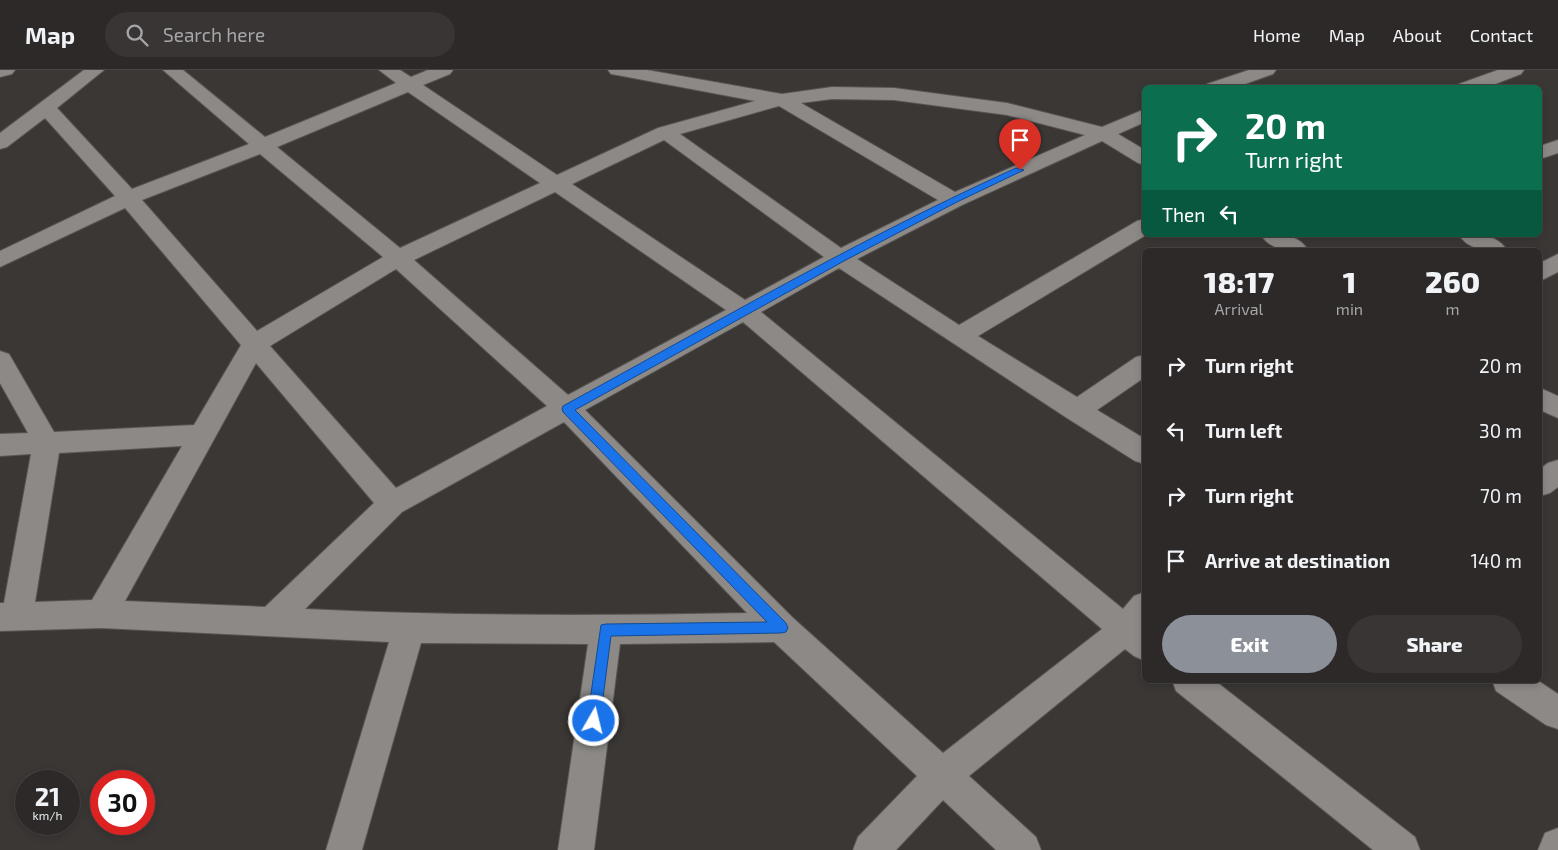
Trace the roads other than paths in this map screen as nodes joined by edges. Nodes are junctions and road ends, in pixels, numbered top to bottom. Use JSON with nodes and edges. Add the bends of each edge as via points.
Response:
{"nodes":[{"id":1,"x":6,"y":70,"type":"edge"},
{"id":2,"x":95,"y":70,"type":"edge"},
{"id":3,"x":172,"y":70,"type":"edge"},
{"id":4,"x":388,"y":70,"type":"edge"},
{"id":5,"x":444,"y":70,"type":"edge"},
{"id":6,"x":617,"y":70,"type":"edge"},
{"id":7,"x":1268,"y":70,"type":"edge"},
{"id":8,"x":1515,"y":70,"type":"edge"},
{"id":9,"x":0,"y":72,"type":"edge"},
{"id":10,"x":410,"y":85,"type":"junction"},
{"id":11,"x":1223,"y":85,"type":"edge"},
{"id":12,"x":1474,"y":85,"type":"edge"},
{"id":13,"x":782,"y":100,"type":"junction"},
{"id":14,"x":46,"y":108,"type":"junction"},
{"id":15,"x":1142,"y":116,"type":"edge"},
{"id":16,"x":665,"y":132,"type":"junction"},
{"id":17,"x":1102,"y":133,"type":"junction"},
{"id":18,"x":0,"y":144,"type":"edge"},
{"id":19,"x":264,"y":145,"type":"junction"},
{"id":20,"x":1558,"y":146,"type":"edge"},
{"id":21,"x":1542,"y":152,"type":"edge"},
{"id":22,"x":1142,"y":157,"type":"edge"},
{"id":23,"x":554,"y":183,"type":"junction"},
{"id":24,"x":128,"y":198,"type":"junction"},
{"id":25,"x":954,"y":200,"type":"junction"},
{"id":26,"x":1142,"y":228,"type":"edge"},
{"id":27,"x":1275,"y":237,"type":"edge"},
{"id":28,"x":1473,"y":237,"type":"edge"},
{"id":29,"x":1294,"y":248,"type":"edge"},
{"id":30,"x":1493,"y":248,"type":"edge"},
{"id":31,"x":398,"y":258,"type":"junction"},
{"id":32,"x":840,"y":258,"type":"junction"},
{"id":33,"x":0,"y":260,"type":"edge"},
{"id":34,"x":1558,"y":262,"type":"edge"},
{"id":35,"x":1542,"y":273,"type":"edge"},
{"id":36,"x":1542,"y":275,"type":"edge"},
{"id":37,"x":1558,"y":285,"type":"edge"},
{"id":38,"x":745,"y":311,"type":"junction"},
{"id":39,"x":959,"y":336,"type":"junction"},
{"id":40,"x":254,"y":344,"type":"junction"},
{"id":41,"x":0,"y":360,"type":"edge"},
{"id":42,"x":1142,"y":366,"type":"edge"},
{"id":43,"x":1542,"y":399,"type":"edge"},
{"id":44,"x":1558,"y":408,"type":"edge"},
{"id":45,"x":567,"y":409,"type":"junction"},
{"id":46,"x":1076,"y":411,"type":"junction"},
{"id":47,"x":201,"y":435,"type":"junction"},
{"id":48,"x":46,"y":443,"type":"junction"},
{"id":49,"x":0,"y":445,"type":"edge"},
{"id":50,"x":1142,"y":451,"type":"edge"},
{"id":51,"x":1558,"y":471,"type":"edge"},
{"id":52,"x":1542,"y":483,"type":"edge"},
{"id":53,"x":392,"y":504,"type":"junction"},
{"id":54,"x":102,"y":614,"type":"junction"},
{"id":55,"x":8,"y":617,"type":"edge"},
{"id":56,"x":270,"y":623,"type":"junction"},
{"id":57,"x":1138,"y":627,"type":"edge"},
{"id":58,"x":409,"y":628,"type":"junction"},
{"id":59,"x":781,"y":628,"type":"junction"},
{"id":60,"x":606,"y":630,"type":"junction"},
{"id":61,"x":1192,"y":683,"type":"edge"},
{"id":62,"x":1513,"y":683,"type":"edge"},
{"id":63,"x":1558,"y":713,"type":"edge"},
{"id":64,"x":941,"y":776,"type":"junction"},
{"id":65,"x":1558,"y":846,"type":"edge"},
{"id":66,"x":344,"y":850,"type":"edge"},
{"id":67,"x":576,"y":850,"type":"edge"},
{"id":68,"x":871,"y":850,"type":"edge"},
{"id":69,"x":1023,"y":850,"type":"edge"},
{"id":70,"x":1402,"y":850,"type":"edge"},
{"id":71,"x":1556,"y":850,"type":"edge"}],
"edges":[{"from":1,"to":9,"type":"street"},
{"from":2,"to":14,"type":"street"},
{"from":3,"to":19,"type":"street"},
{"from":4,"to":10,"type":"street"},
{"from":5,"to":10,"type":"street"},
{"from":6,"to":13,"type":"street"},
{"from":7,"to":11,"type":"street"},
{"from":8,"to":12,"type":"street"},
{"from":10,"to":19,"type":"street"},
{"from":10,"to":23,"type":"street"},
{"from":13,"to":16,"type":"street"},
{"from":13,"to":17,"type":"street","via":[[832,93],[894,94],[1007,109]]},
{"from":13,"to":25,"type":"street"},
{"from":14,"to":18,"type":"street"},
{"from":14,"to":24,"type":"street"},
{"from":15,"to":17,"type":"street"},
{"from":16,"to":23,"type":"street"},
{"from":16,"to":32,"type":"street"},
{"from":17,"to":22,"type":"street"},
{"from":17,"to":25,"type":"street"},
{"from":19,"to":24,"type":"street"},
{"from":19,"to":31,"type":"street"},
{"from":20,"to":21,"type":"street"},
{"from":23,"to":31,"type":"street"},
{"from":23,"to":38,"type":"street"},
{"from":24,"to":33,"type":"street"},
{"from":24,"to":40,"type":"street"},
{"from":25,"to":32,"type":"street"},
{"from":26,"to":39,"type":"street"},
{"from":27,"to":29,"type":"street"},
{"from":28,"to":30,"type":"street"},
{"from":31,"to":40,"type":"street"},
{"from":31,"to":45,"type":"street"},
{"from":32,"to":38,"type":"street"},
{"from":32,"to":39,"type":"street"},
{"from":34,"to":35,"type":"street"},
{"from":36,"to":37,"type":"street"},
{"from":38,"to":45,"type":"street"},
{"from":38,"to":57,"type":"street"},
{"from":39,"to":46,"type":"street"},
{"from":40,"to":47,"type":"street"},
{"from":40,"to":53,"type":"street"},
{"from":41,"to":48,"type":"street"},
{"from":42,"to":46,"type":"street"},
{"from":43,"to":44,"type":"street"},
{"from":45,"to":53,"type":"street"},
{"from":45,"to":59,"type":"street"},
{"from":46,"to":50,"type":"street"},
{"from":47,"to":48,"type":"street"},
{"from":47,"to":54,"type":"street"},
{"from":48,"to":49,"type":"street"},
{"from":48,"to":55,"type":"street"},
{"from":51,"to":52,"type":"street"},
{"from":53,"to":56,"type":"street"},
{"from":54,"to":55,"type":"street"},
{"from":54,"to":56,"type":"street"},
{"from":56,"to":58,"type":"street"},
{"from":57,"to":64,"type":"street"},
{"from":58,"to":60,"type":"street"},
{"from":58,"to":66,"type":"street"},
{"from":59,"to":60,"type":"street"},
{"from":59,"to":64,"type":"street"},
{"from":60,"to":67,"type":"street"},
{"from":61,"to":70,"type":"street"},
{"from":62,"to":63,"type":"street"},
{"from":64,"to":68,"type":"street"},
{"from":64,"to":69,"type":"street"},
{"from":65,"to":71,"type":"street"}]}
